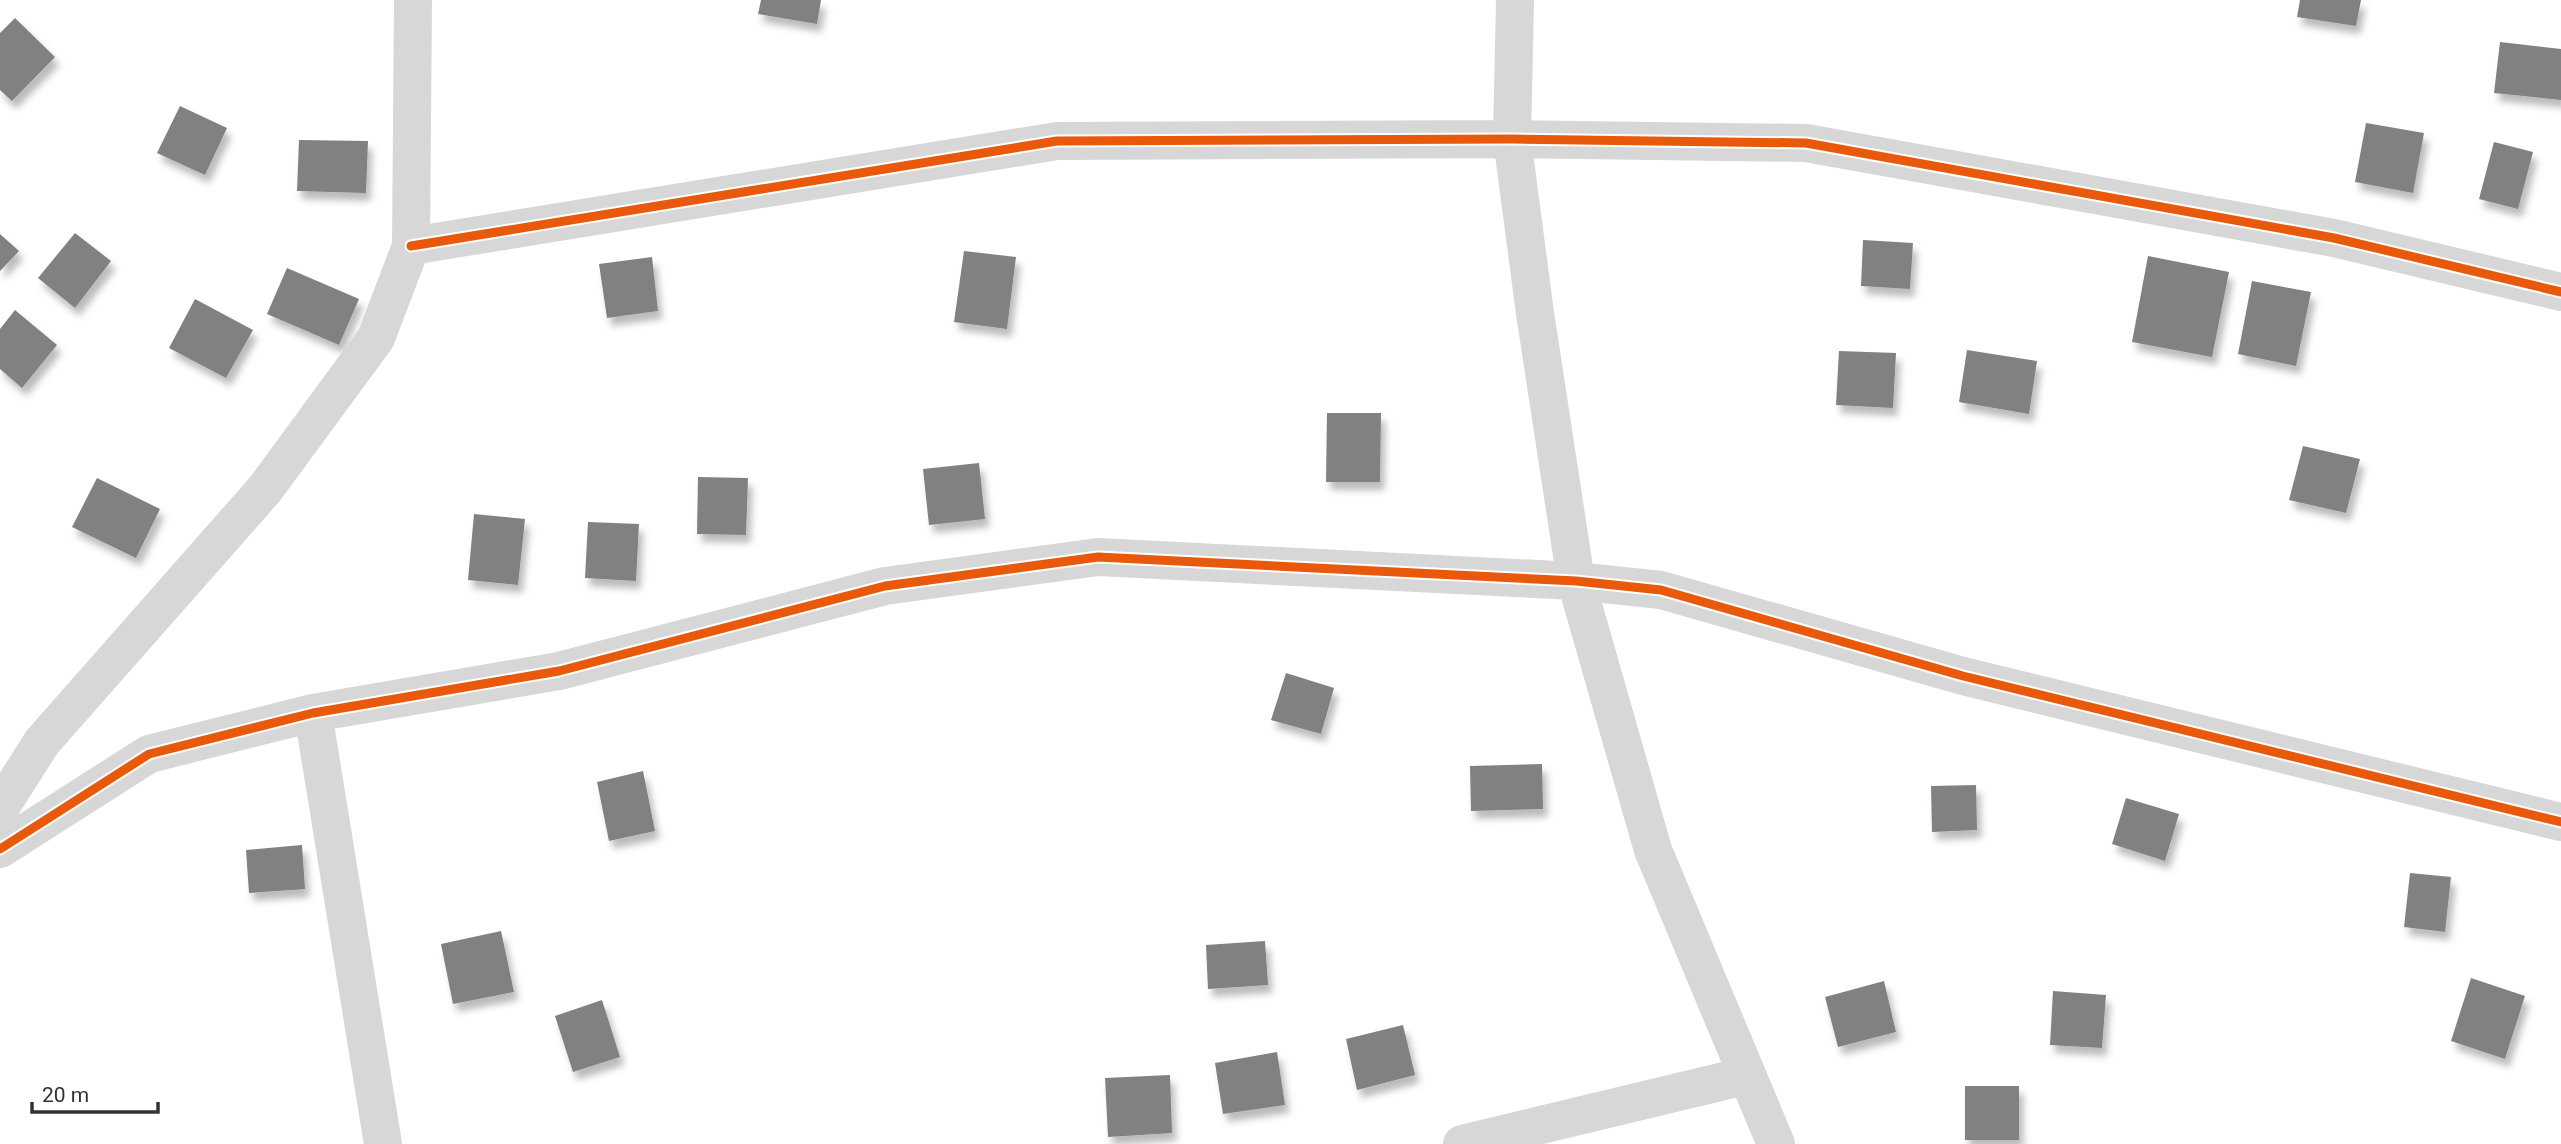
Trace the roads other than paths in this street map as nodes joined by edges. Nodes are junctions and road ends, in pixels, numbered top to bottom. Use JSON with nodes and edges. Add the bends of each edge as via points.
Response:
{"nodes":[{"id":1,"x":412,"y":0,"type":"edge"},
{"id":2,"x":1515,"y":0,"type":"edge"},
{"id":3,"x":1512,"y":139,"type":"junction"},
{"id":4,"x":411,"y":246,"type":"junction"},
{"id":5,"x":2561,"y":292,"type":"edge"},
{"id":6,"x":1576,"y":581,"type":"junction"},
{"id":7,"x":313,"y":713,"type":"junction"},
{"id":8,"x":0,"y":808,"type":"edge"},
{"id":9,"x":2561,"y":822,"type":"edge"},
{"id":10,"x":0,"y":849,"type":"edge"},
{"id":11,"x":1745,"y":1076,"type":"junction"},
{"id":12,"x":383,"y":1144,"type":"edge"},
{"id":13,"x":1462,"y":1144,"type":"edge"},
{"id":14,"x":1776,"y":1144,"type":"edge"}],
"edges":[{"from":1,"to":4,"type":"street"},
{"from":2,"to":3,"type":"street"},
{"from":3,"to":4,"type":"street","via":[[1057,141]]},
{"from":3,"to":5,"type":"street","via":[[1806,143],[2334,238]]},
{"from":3,"to":6,"type":"street"},
{"from":4,"to":8,"type":"street","via":[[376,338],[265,489],[42,742]]},
{"from":6,"to":7,"type":"street","via":[[1098,557],[885,586],[559,671]]},
{"from":6,"to":9,"type":"street","via":[[1661,590],[1963,676]]},
{"from":6,"to":11,"type":"street","via":[[1653,850]]},
{"from":7,"to":10,"type":"street","via":[[149,754]]},
{"from":7,"to":12,"type":"street"},
{"from":11,"to":13,"type":"street"},
{"from":11,"to":14,"type":"street"}]}
